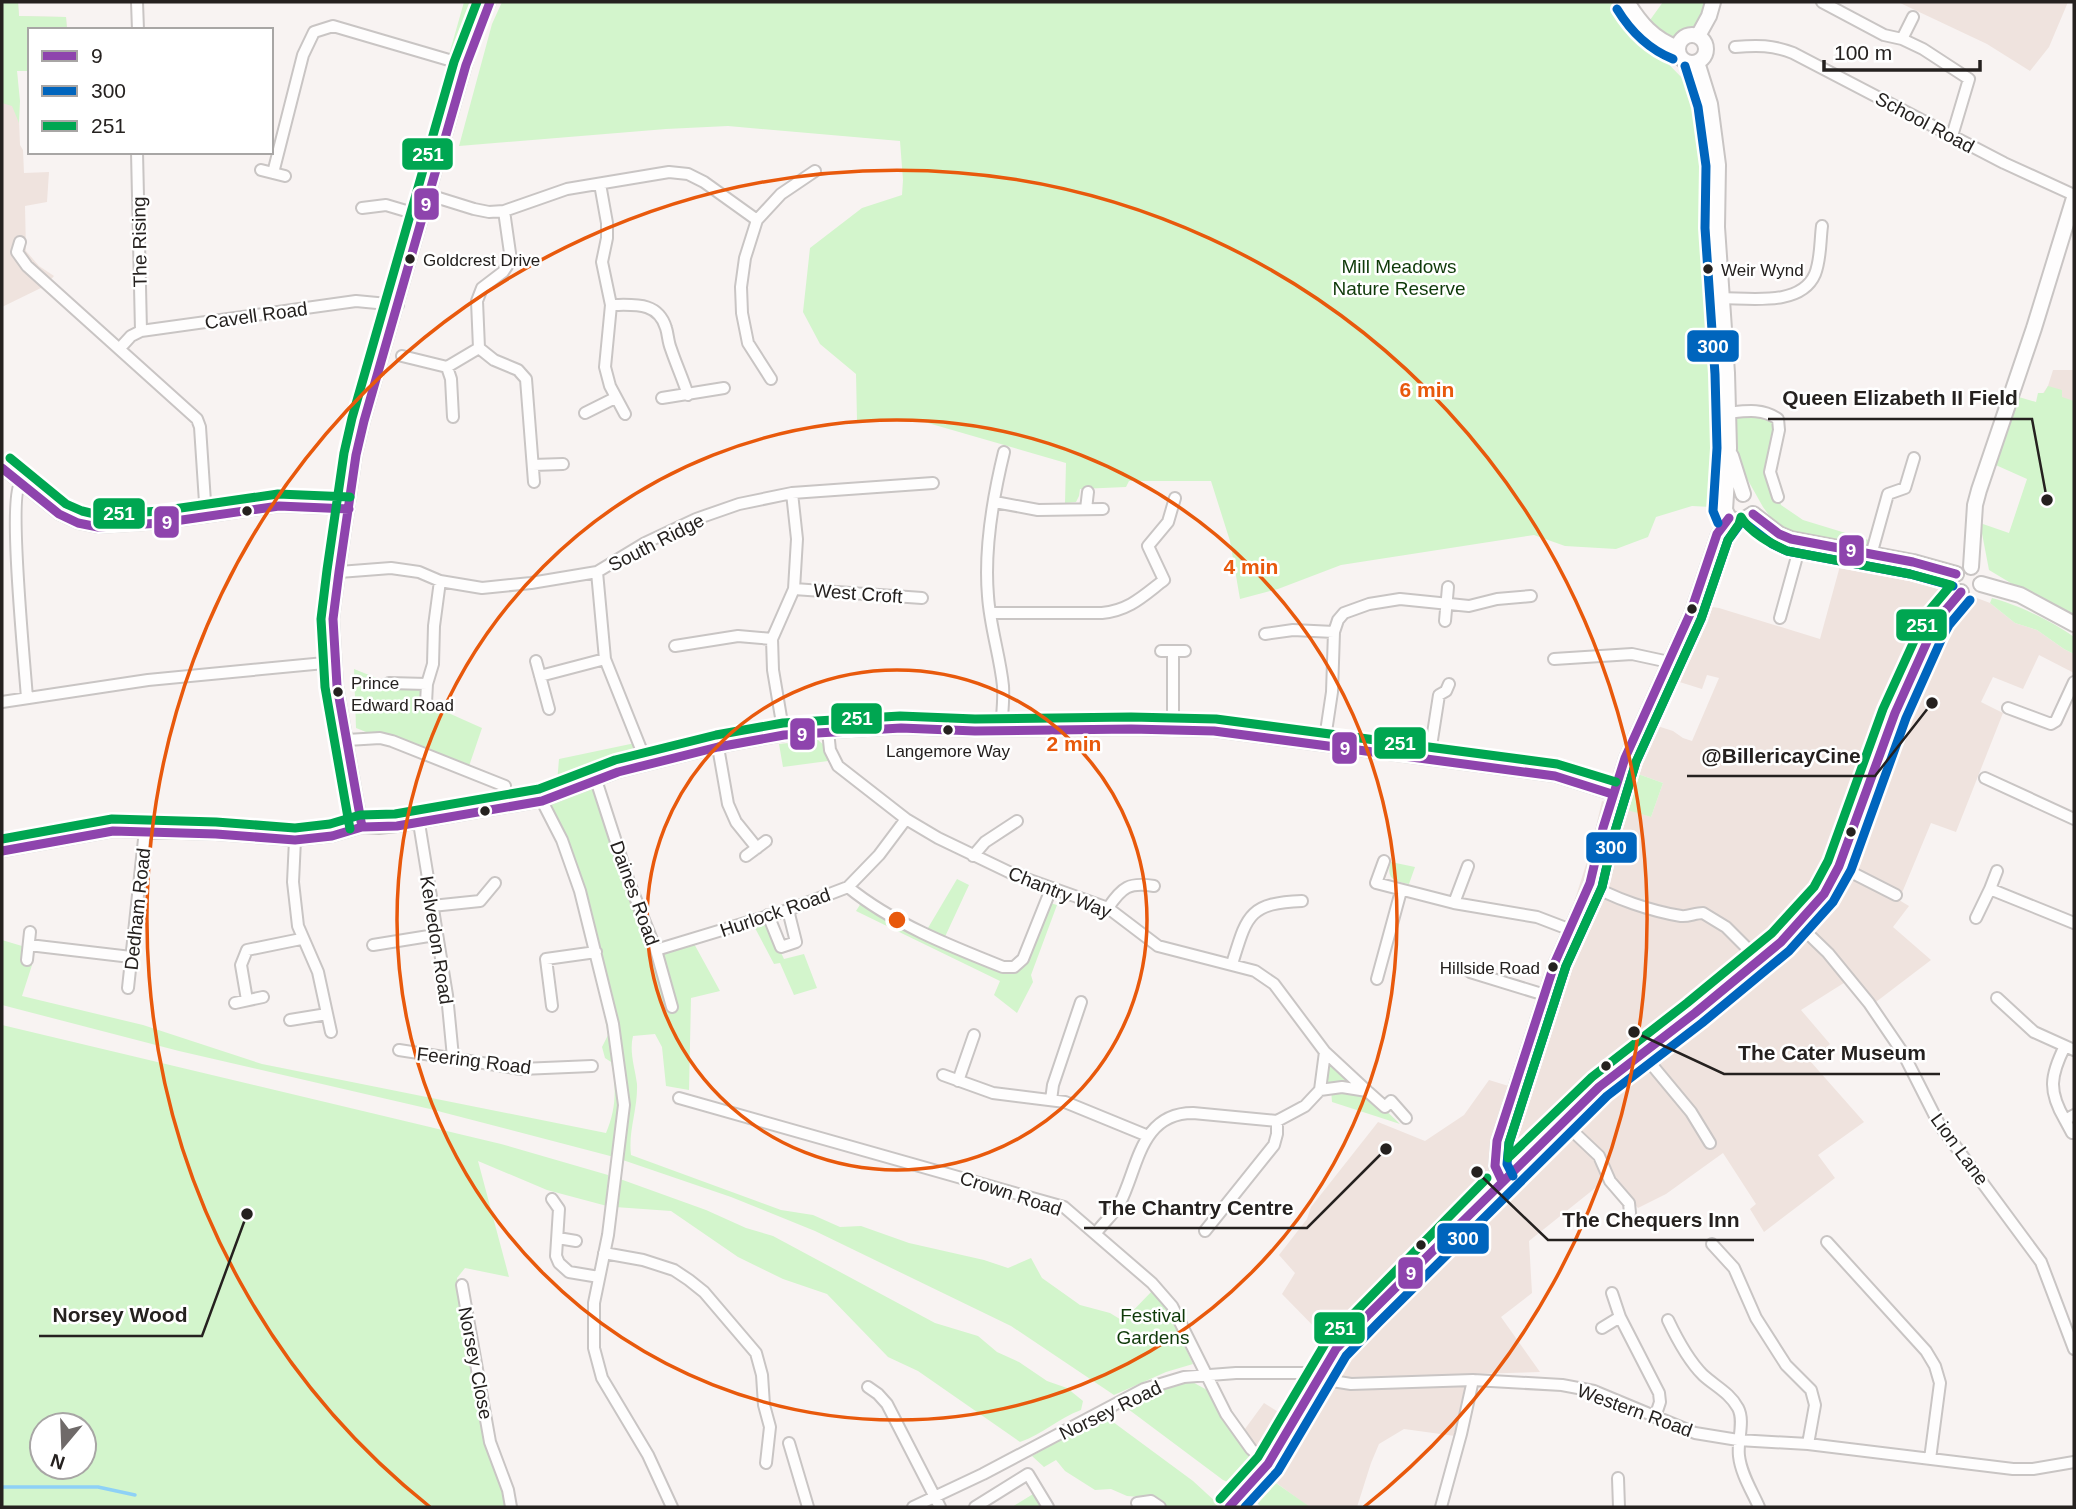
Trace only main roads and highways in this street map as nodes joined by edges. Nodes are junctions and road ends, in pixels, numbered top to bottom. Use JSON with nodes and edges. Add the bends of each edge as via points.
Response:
{"nodes":[{"id":1,"x":1627,"y":2,"type":"edge"},
{"id":2,"x":1713,"y":2,"type":"edge"},
{"id":3,"x":1698,"y":36,"type":"junction"},
{"id":4,"x":1678,"y":48,"type":"junction"},
{"id":5,"x":1697,"y":62,"type":"junction"},
{"id":6,"x":2074,"y":197,"type":"edge"},
{"id":7,"x":1728,"y":448,"type":"junction"},
{"id":8,"x":1743,"y":494,"type":"junction"},
{"id":9,"x":1726,"y":501,"type":"junction"},
{"id":10,"x":1753,"y":514,"type":"junction"},
{"id":11,"x":1971,"y":567,"type":"junction"},
{"id":12,"x":1956,"y":574,"type":"junction"},
{"id":13,"x":1981,"y":583,"type":"junction"},
{"id":14,"x":1962,"y":592,"type":"junction"},
{"id":15,"x":2074,"y":624,"type":"edge"},
{"id":16,"x":1229,"y":1507,"type":"edge"}],
"edges":[{"from":1,"to":4,"type":"main road","via":[[1653,36]]},
{"from":2,"to":3,"type":"main road"},
{"from":3,"to":4,"type":"main road","via":[[1685,37]]},
{"from":3,"to":5,"type":"main road","via":[[1706,52]]},
{"from":4,"to":5,"type":"main road","via":[[1684,61]]},
{"from":5,"to":7,"type":"main road","via":[[1710,104],[1718,165]]},
{"from":6,"to":11,"type":"main road","via":[[1979,490]]},
{"from":7,"to":8,"type":"main road"},
{"from":7,"to":9,"type":"main road"},
{"from":8,"to":9,"type":"main road"},
{"from":8,"to":10,"type":"main road","via":[[1754,502]]},
{"from":9,"to":10,"type":"main road","via":[[1728,518],[1740,522]]},
{"from":10,"to":12,"type":"main road","via":[[1779,534],[1801,542]]},
{"from":11,"to":12,"type":"main road"},
{"from":11,"to":13,"type":"main road"},
{"from":12,"to":14,"type":"main road","via":[[1955,585]]},
{"from":13,"to":14,"type":"main road","via":[[1973,592]]},
{"from":13,"to":15,"type":"main road","via":[[2020,594]]},
{"from":14,"to":16,"type":"main road","via":[[1939,618],[1903,694],[1839,866],[1824,894],[1799,925],[1759,960],[1599,1087],[1336,1349],[1283,1442]]}]}
